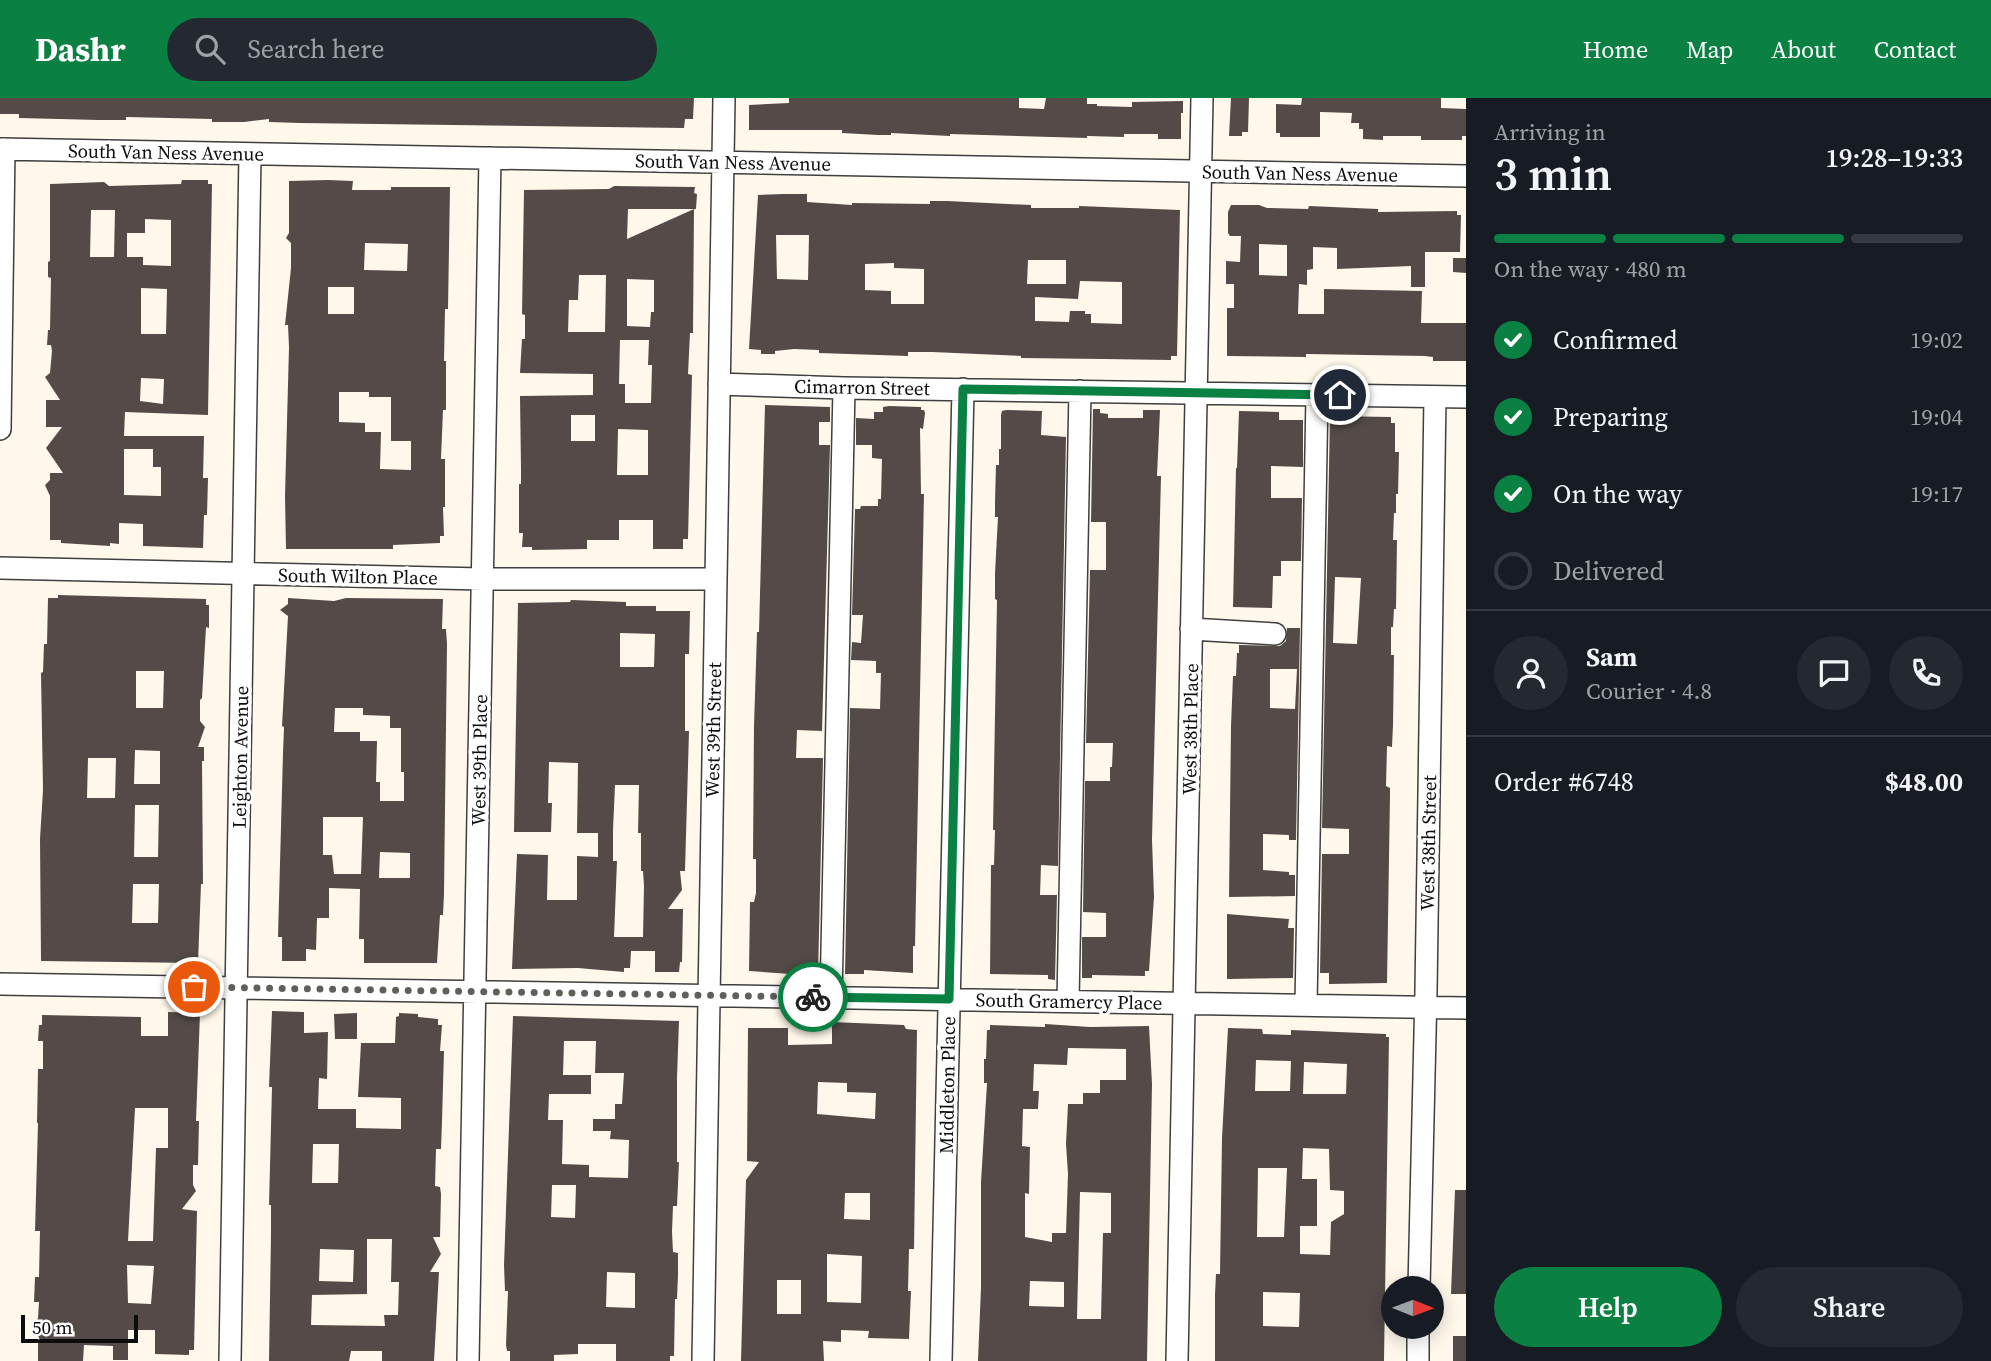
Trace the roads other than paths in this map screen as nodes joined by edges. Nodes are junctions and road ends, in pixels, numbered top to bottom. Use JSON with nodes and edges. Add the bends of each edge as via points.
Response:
{"nodes":[{"id":1,"x":724,"y":98,"type":"edge"},
{"id":2,"x":1202,"y":98,"type":"edge"},
{"id":3,"x":2,"y":149,"type":"edge"},
{"id":4,"x":250,"y":154,"type":"junction"},
{"id":5,"x":490,"y":158,"type":"junction"},
{"id":6,"x":723,"y":162,"type":"junction"},
{"id":7,"x":1202,"y":171,"type":"junction"},
{"id":8,"x":1466,"y":176,"type":"edge"},
{"id":9,"x":719,"y":384,"type":"junction"},
{"id":10,"x":844,"y":388,"type":"junction"},
{"id":11,"x":963,"y":389,"type":"junction"},
{"id":12,"x":1080,"y":391,"type":"junction"},
{"id":13,"x":1198,"y":392,"type":"junction"},
{"id":14,"x":1317,"y":395,"type":"junction"},
{"id":15,"x":1435,"y":397,"type":"junction"},
{"id":16,"x":1466,"y":397,"type":"edge"},
{"id":17,"x":0,"y":429,"type":"edge"},
{"id":18,"x":0,"y":568,"type":"edge"},
{"id":19,"x":243,"y":574,"type":"junction"},
{"id":20,"x":482,"y":579,"type":"junction"},
{"id":21,"x":716,"y":579,"type":"junction"},
{"id":22,"x":1191,"y":629,"type":"junction"},
{"id":23,"x":1275,"y":634,"type":"dead end"},
{"id":24,"x":0,"y":984,"type":"edge"},
{"id":25,"x":237,"y":988,"type":"junction"},
{"id":26,"x":475,"y":992,"type":"junction"},
{"id":27,"x":709,"y":995,"type":"junction"},
{"id":28,"x":831,"y":998,"type":"junction"},
{"id":29,"x":949,"y":999,"type":"junction"},
{"id":30,"x":1068,"y":1001,"type":"junction"},
{"id":31,"x":1186,"y":1003,"type":"junction"},
{"id":32,"x":1306,"y":1005,"type":"junction"},
{"id":33,"x":1426,"y":1007,"type":"junction"},
{"id":34,"x":1466,"y":1008,"type":"edge"},
{"id":35,"x":1419,"y":1276,"type":"edge"},
{"id":36,"x":1418,"y":1339,"type":"edge"},
{"id":37,"x":230,"y":1361,"type":"edge"},
{"id":38,"x":468,"y":1361,"type":"edge"},
{"id":39,"x":703,"y":1361,"type":"edge"},
{"id":40,"x":941,"y":1361,"type":"edge"},
{"id":41,"x":1177,"y":1361,"type":"edge"},
{"id":42,"x":1418,"y":1361,"type":"edge"}],
"edges":[{"from":1,"to":6,"type":"street","name":"West 39th Street"},
{"from":2,"to":7,"type":"street","name":"West 38th Place"},
{"from":3,"to":4,"type":"street","name":"South Van Ness Avenue"},
{"from":3,"to":17,"type":"street"},
{"from":4,"to":5,"type":"street","name":"South Van Ness Avenue"},
{"from":4,"to":19,"type":"street","name":"Leighton Avenue"},
{"from":5,"to":6,"type":"street","name":"South Van Ness Avenue"},
{"from":5,"to":20,"type":"street","name":"West 39th Place"},
{"from":6,"to":7,"type":"street","name":"South Van Ness Avenue"},
{"from":6,"to":9,"type":"street","name":"West 39th Street"},
{"from":7,"to":8,"type":"street","name":"South Van Ness Avenue"},
{"from":7,"to":13,"type":"street","name":"West 38th Place"},
{"from":9,"to":10,"type":"street","name":"Cimarron Street"},
{"from":9,"to":21,"type":"street","name":"West 39th Street"},
{"from":10,"to":11,"type":"street","name":"Cimarron Street"},
{"from":10,"to":28,"type":"street"},
{"from":11,"to":12,"type":"street","name":"Cimarron Street"},
{"from":11,"to":29,"type":"street","name":"Middleton Place"},
{"from":12,"to":13,"type":"street","name":"Cimarron Street"},
{"from":12,"to":30,"type":"street"},
{"from":13,"to":14,"type":"street","name":"Cimarron Street"},
{"from":13,"to":22,"type":"street","name":"West 38th Place"},
{"from":14,"to":15,"type":"street","name":"Cimarron Street"},
{"from":14,"to":32,"type":"street"},
{"from":15,"to":16,"type":"street","name":"Cimarron Street"},
{"from":15,"to":33,"type":"street","name":"West 38th Street"},
{"from":18,"to":19,"type":"street","name":"South Wilton Place"},
{"from":19,"to":20,"type":"street","name":"South Wilton Place"},
{"from":19,"to":25,"type":"street","name":"Leighton Avenue"},
{"from":20,"to":21,"type":"street","name":"South Wilton Place"},
{"from":20,"to":26,"type":"street","name":"West 39th Place"},
{"from":21,"to":27,"type":"street","name":"West 39th Street"},
{"from":22,"to":23,"type":"street"},
{"from":22,"to":31,"type":"street","name":"West 38th Place"},
{"from":24,"to":25,"type":"street","name":"South Gramercy Place"},
{"from":25,"to":26,"type":"street","name":"South Gramercy Place"},
{"from":25,"to":37,"type":"street","name":"Leighton Avenue"},
{"from":26,"to":27,"type":"street","name":"South Gramercy Place"},
{"from":26,"to":38,"type":"street","name":"West 39th Place"},
{"from":27,"to":28,"type":"street","name":"South Gramercy Place"},
{"from":27,"to":39,"type":"street","name":"West 39th Street"},
{"from":28,"to":29,"type":"street","name":"South Gramercy Place"},
{"from":29,"to":30,"type":"street","name":"South Gramercy Place"},
{"from":29,"to":40,"type":"street","name":"Middleton Place"},
{"from":30,"to":31,"type":"street","name":"South Gramercy Place"},
{"from":31,"to":32,"type":"street","name":"South Gramercy Place"},
{"from":31,"to":41,"type":"street","name":"West 38th Place"},
{"from":32,"to":33,"type":"street","name":"South Gramercy Place"},
{"from":33,"to":34,"type":"street","name":"South Gramercy Place"},
{"from":33,"to":35,"type":"street","name":"West 38th Street"},
{"from":36,"to":42,"type":"street"}]}
